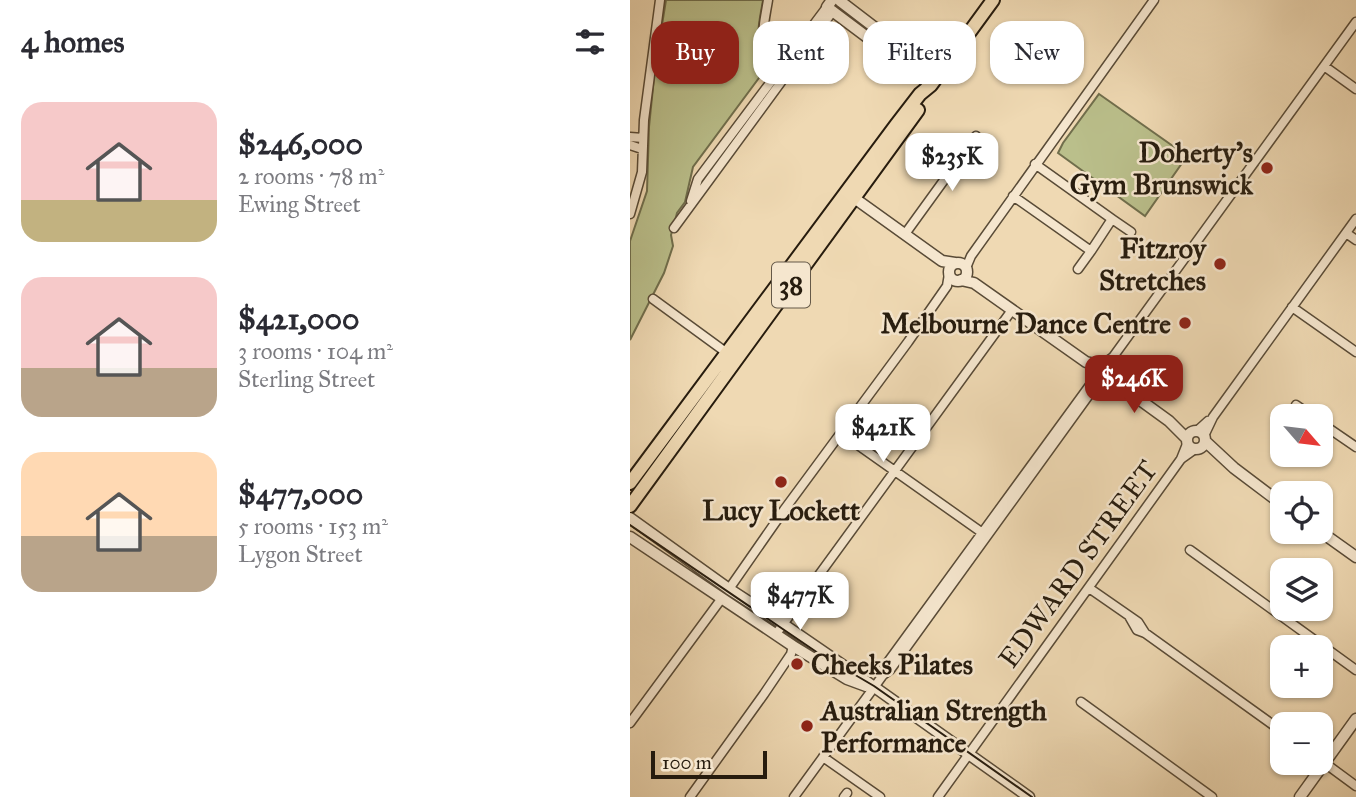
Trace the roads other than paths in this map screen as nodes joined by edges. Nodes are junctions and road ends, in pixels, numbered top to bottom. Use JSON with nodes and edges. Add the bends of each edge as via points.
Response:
{"nodes":[{"id":1,"x":660,"y":0,"type":"edge"},
{"id":2,"x":768,"y":0,"type":"edge"},
{"id":3,"x":993,"y":0,"type":"edge"},
{"id":4,"x":1154,"y":0,"type":"edge"},
{"id":5,"x":835,"y":4,"type":"edge"},
{"id":6,"x":764,"y":21,"type":"edge"},
{"id":7,"x":822,"y":21,"type":"edge"},
{"id":8,"x":1356,"y":22,"type":"edge"},
{"id":9,"x":976,"y":23,"type":"edge"},
{"id":10,"x":863,"y":25,"type":"edge"},
{"id":11,"x":1324,"y":66,"type":"junction"},
{"id":12,"x":772,"y":84,"type":"edge"},
{"id":13,"x":932,"y":84,"type":"edge"},
{"id":14,"x":1356,"y":89,"type":"edge"},
{"id":15,"x":976,"y":136,"type":"dead end"},
{"id":16,"x":630,"y":137,"type":"edge"},
{"id":17,"x":642,"y":138,"type":"junction"},
{"id":18,"x":630,"y":145,"type":"edge"},
{"id":19,"x":642,"y":149,"type":"junction"},
{"id":20,"x":1035,"y":164,"type":"junction"},
{"id":21,"x":850,"y":195,"type":"junction"},
{"id":22,"x":1013,"y":196,"type":"junction"},
{"id":23,"x":630,"y":214,"type":"edge"},
{"id":24,"x":1112,"y":219,"type":"junction"},
{"id":25,"x":1356,"y":219,"type":"edge"},
{"id":26,"x":674,"y":228,"type":"dead end"},
{"id":27,"x":1130,"y":232,"type":"dead end"},
{"id":28,"x":1346,"y":233,"type":"junction"},
{"id":29,"x":905,"y":234,"type":"junction"},
{"id":30,"x":1356,"y":240,"type":"edge"},
{"id":31,"x":1091,"y":251,"type":"junction"},
{"id":32,"x":1078,"y":270,"type":"dead end"},
{"id":33,"x":958,"y":271,"type":"junction"},
{"id":34,"x":653,"y":299,"type":"dead end"},
{"id":35,"x":1292,"y":307,"type":"junction"},
{"id":36,"x":1012,"y":310,"type":"junction"},
{"id":37,"x":1356,"y":352,"type":"edge"},
{"id":38,"x":732,"y":356,"type":"junction"},
{"id":39,"x":1101,"y":373,"type":"junction"},
{"id":40,"x":1334,"y":432,"type":"edge"},
{"id":41,"x":841,"y":433,"type":"junction"},
{"id":42,"x":1196,"y":440,"type":"junction"},
{"id":43,"x":1356,"y":447,"type":"edge"},
{"id":44,"x":660,"y":453,"type":"junction"},
{"id":45,"x":895,"y":471,"type":"junction"},
{"id":46,"x":630,"y":483,"type":"edge"},
{"id":47,"x":1270,"y":495,"type":"edge"},
{"id":48,"x":630,"y":506,"type":"edge"},
{"id":49,"x":630,"y":519,"type":"edge"},
{"id":50,"x":984,"y":534,"type":"junction"},
{"id":51,"x":630,"y":537,"type":"edge"},
{"id":52,"x":1333,"y":541,"type":"edge"},
{"id":53,"x":1190,"y":551,"type":"dead end"},
{"id":54,"x":1356,"y":557,"type":"edge"},
{"id":55,"x":1089,"y":588,"type":"junction"},
{"id":56,"x":726,"y":593,"type":"junction"},
{"id":57,"x":783,"y":624,"type":"junction"},
{"id":58,"x":776,"y":634,"type":"junction"},
{"id":59,"x":793,"y":646,"type":"junction"},
{"id":60,"x":1356,"y":670,"type":"edge"},
{"id":61,"x":874,"y":688,"type":"junction"},
{"id":62,"x":1081,"y":702,"type":"dead end"},
{"id":63,"x":1356,"y":719,"type":"edge"},
{"id":64,"x":630,"y":723,"type":"edge"},
{"id":65,"x":1270,"y":723,"type":"edge"},
{"id":66,"x":1333,"y":749,"type":"edge"},
{"id":67,"x":968,"y":755,"type":"junction"},
{"id":68,"x":823,"y":757,"type":"junction"},
{"id":69,"x":1333,"y":769,"type":"edge"},
{"id":70,"x":1314,"y":775,"type":"edge"},
{"id":71,"x":1356,"y":786,"type":"edge"},
{"id":72,"x":690,"y":797,"type":"edge"},
{"id":73,"x":794,"y":797,"type":"edge"},
{"id":74,"x":880,"y":797,"type":"edge"},
{"id":75,"x":938,"y":797,"type":"edge"},
{"id":76,"x":1029,"y":797,"type":"edge"},
{"id":77,"x":1212,"y":797,"type":"edge"},
{"id":78,"x":1300,"y":797,"type":"edge"}],
"edges":[{"from":1,"to":17,"type":"street"},
{"from":2,"to":6,"type":"street"},
{"from":3,"to":9,"type":"main road","number":"38"},
{"from":4,"to":20,"type":"street"},
{"from":5,"to":7,"type":"street"},
{"from":5,"to":10,"type":"street"},
{"from":8,"to":11,"type":"street"},
{"from":11,"to":14,"type":"street"},
{"from":11,"to":39,"type":"street"},
{"from":12,"to":26,"type":"street","via":[[698,179],[690,207]]},
{"from":13,"to":21,"type":"main road","number":"38"},
{"from":15,"to":29,"type":"street"},
{"from":16,"to":17,"type":"street"},
{"from":17,"to":19,"type":"street"},
{"from":18,"to":19,"type":"street"},
{"from":19,"to":23,"type":"street","via":[[642,173]]},
{"from":20,"to":22,"type":"street"},
{"from":20,"to":24,"type":"street"},
{"from":21,"to":29,"type":"street"},
{"from":21,"to":38,"type":"main road","number":"38"},
{"from":22,"to":31,"type":"street"},
{"from":22,"to":33,"type":"street"},
{"from":24,"to":27,"type":"street"},
{"from":24,"to":31,"type":"street"},
{"from":25,"to":28,"type":"street","name":"EDWARD STREET"},
{"from":28,"to":30,"type":"street"},
{"from":28,"to":35,"type":"street","name":"EDWARD STREET"},
{"from":29,"to":33,"type":"street"},
{"from":31,"to":32,"type":"street"},
{"from":33,"to":36,"type":"street"},
{"from":33,"to":41,"type":"street"},
{"from":34,"to":38,"type":"street"},
{"from":35,"to":37,"type":"street"},
{"from":35,"to":42,"type":"street","name":"EDWARD STREET"},
{"from":36,"to":39,"type":"street"},
{"from":36,"to":45,"type":"street"},
{"from":38,"to":44,"type":"main road","number":"38"},
{"from":39,"to":42,"type":"street"},
{"from":39,"to":50,"type":"street"},
{"from":40,"to":43,"type":"street"},
{"from":41,"to":45,"type":"street"},
{"from":41,"to":56,"type":"street"},
{"from":42,"to":47,"type":"street"},
{"from":42,"to":55,"type":"street","name":"EDWARD STREET"},
{"from":44,"to":46,"type":"main road","number":"38"},
{"from":44,"to":48,"type":"main road","number":"38"},
{"from":45,"to":50,"type":"street"},
{"from":45,"to":57,"type":"street"},
{"from":49,"to":56,"type":"street"},
{"from":50,"to":61,"type":"street"},
{"from":51,"to":56,"type":"street"},
{"from":52,"to":54,"type":"street"},
{"from":53,"to":60,"type":"street"},
{"from":55,"to":65,"type":"street","via":[[1129,616],[1137,630]]},
{"from":55,"to":67,"type":"street","name":"EDWARD STREET"},
{"from":56,"to":57,"type":"street"},
{"from":56,"to":58,"type":"street"},
{"from":56,"to":64,"type":"street"},
{"from":57,"to":58,"type":"street"},
{"from":57,"to":61,"type":"street"},
{"from":58,"to":59,"type":"street"},
{"from":59,"to":61,"type":"street","via":[[847,679]]},
{"from":59,"to":72,"type":"street"},
{"from":61,"to":67,"type":"street"},
{"from":61,"to":68,"type":"street"},
{"from":62,"to":77,"type":"street"},
{"from":63,"to":66,"type":"street"},
{"from":67,"to":75,"type":"street","name":"EDWARD STREET"},
{"from":67,"to":76,"type":"street"},
{"from":68,"to":73,"type":"street"},
{"from":68,"to":74,"type":"street"},
{"from":69,"to":71,"type":"street"},
{"from":70,"to":78,"type":"street"}]}
